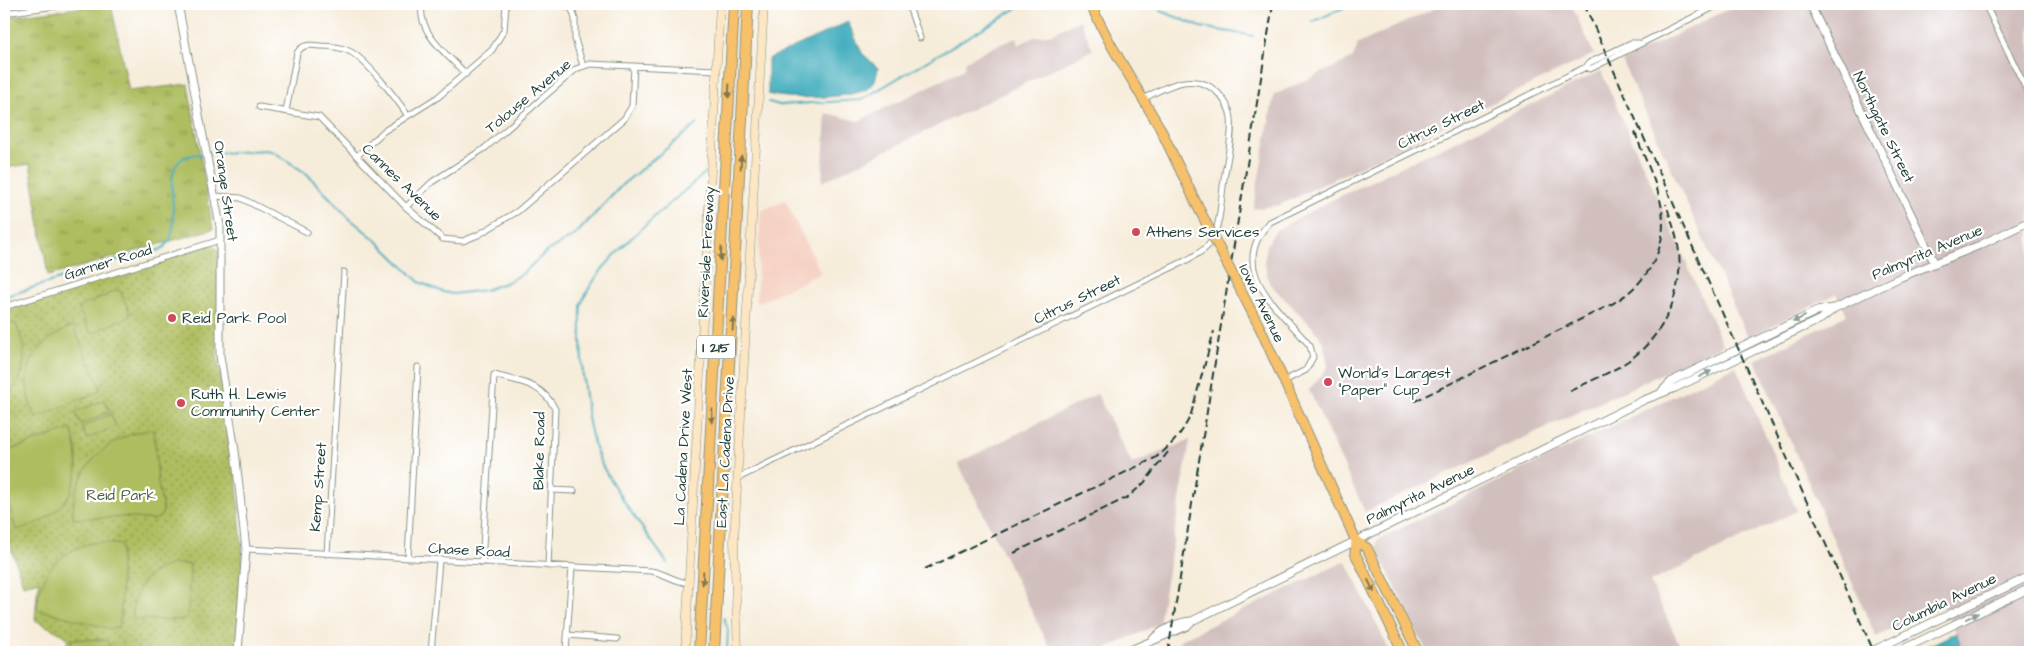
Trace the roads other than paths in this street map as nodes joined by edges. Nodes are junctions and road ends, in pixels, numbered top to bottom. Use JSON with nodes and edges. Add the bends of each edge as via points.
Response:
{"nodes":[{"id":1,"x":71,"y":4,"type":"edge"},
{"id":2,"x":178,"y":4,"type":"edge"},
{"id":3,"x":422,"y":4,"type":"edge"},
{"id":4,"x":506,"y":4,"type":"edge"},
{"id":5,"x":539,"y":4,"type":"edge"},
{"id":6,"x":720,"y":4,"type":"edge"},
{"id":7,"x":729,"y":4,"type":"edge"},
{"id":8,"x":734,"y":4,"type":"edge"},
{"id":9,"x":748,"y":4,"type":"edge"},
{"id":10,"x":755,"y":4,"type":"edge"},
{"id":11,"x":764,"y":4,"type":"edge"},
{"id":12,"x":908,"y":4,"type":"edge"},
{"id":13,"x":1090,"y":4,"type":"edge"},
{"id":14,"x":1720,"y":4,"type":"edge"},
{"id":15,"x":1810,"y":4,"type":"edge"},
{"id":16,"x":1986,"y":6,"type":"dead end"},
{"id":17,"x":4,"y":13,"type":"edge"},
{"id":18,"x":920,"y":38,"type":"dead end"},
{"id":19,"x":731,"y":42,"type":"junction"},
{"id":20,"x":747,"y":43,"type":"junction"},
{"id":21,"x":583,"y":66,"type":"junction"},
{"id":22,"x":634,"y":66,"type":"junction"},
{"id":23,"x":716,"y":70,"type":"junction"},
{"id":24,"x":466,"y":74,"type":"junction"},
{"id":25,"x":2030,"y":97,"type":"edge"},
{"id":26,"x":1143,"y":99,"type":"junction"},
{"id":27,"x":259,"y":106,"type":"dead end"},
{"id":28,"x":286,"y":111,"type":"junction"},
{"id":29,"x":408,"y":116,"type":"junction"},
{"id":30,"x":357,"y":156,"type":"junction"},
{"id":31,"x":215,"y":196,"type":"junction"},
{"id":32,"x":406,"y":207,"type":"junction"},
{"id":33,"x":2030,"y":221,"type":"edge"},
{"id":34,"x":307,"y":232,"type":"dead end"},
{"id":35,"x":220,"y":240,"type":"junction"},
{"id":36,"x":1934,"y":262,"type":"junction"},
{"id":37,"x":344,"y":272,"type":"dead end"},
{"id":38,"x":4,"y":307,"type":"edge"},
{"id":39,"x":418,"y":367,"type":"dead end"},
{"id":40,"x":1284,"y":380,"type":"junction"},
{"id":41,"x":738,"y":478,"type":"junction"},
{"id":42,"x":551,"y":490,"type":"junction"},
{"id":43,"x":574,"y":491,"type":"dead end"},
{"id":44,"x":1356,"y":541,"type":"junction"},
{"id":45,"x":246,"y":549,"type":"junction"},
{"id":46,"x":326,"y":554,"type":"junction"},
{"id":47,"x":408,"y":558,"type":"junction"},
{"id":48,"x":439,"y":561,"type":"junction"},
{"id":49,"x":482,"y":563,"type":"junction"},
{"id":50,"x":548,"y":566,"type":"junction"},
{"id":51,"x":572,"y":567,"type":"junction"},
{"id":52,"x":2030,"y":576,"type":"edge"},
{"id":53,"x":689,"y":583,"type":"junction"},
{"id":54,"x":2010,"y":586,"type":"junction"},
{"id":55,"x":2030,"y":588,"type":"edge"},
{"id":56,"x":2015,"y":595,"type":"junction"},
{"id":57,"x":568,"y":635,"type":"junction"},
{"id":58,"x":617,"y":639,"type":"dead end"},
{"id":59,"x":238,"y":652,"type":"edge"},
{"id":60,"x":431,"y":652,"type":"edge"},
{"id":61,"x":566,"y":652,"type":"edge"},
{"id":62,"x":685,"y":652,"type":"edge"},
{"id":63,"x":699,"y":652,"type":"edge"},
{"id":64,"x":714,"y":652,"type":"edge"},
{"id":65,"x":738,"y":652,"type":"edge"},
{"id":66,"x":1126,"y":652,"type":"edge"},
{"id":67,"x":1403,"y":652,"type":"edge"},
{"id":68,"x":1418,"y":652,"type":"edge"},
{"id":69,"x":1870,"y":652,"type":"edge"},
{"id":70,"x":1897,"y":652,"type":"edge"}],
"edges":[{"from":1,"to":17,"type":"street"},
{"from":2,"to":31,"type":"street","name":"Orange Street"},
{"from":3,"to":24,"type":"street","via":[[426,30]]},
{"from":4,"to":24,"type":"street","via":[[504,30],[499,40]]},
{"from":5,"to":21,"type":"street","via":[[564,5],[572,9],[575,39]]},
{"from":6,"to":23,"type":"main road","name":"La Cadena Drive West"},
{"from":7,"to":19,"type":"highway"},
{"from":8,"to":19,"type":"highway","name":"Riverside Freeway","number":"I 215"},
{"from":9,"to":20,"type":"highway","name":"Riverside Freeway","number":"I 215"},
{"from":10,"to":20,"type":"highway","via":[[755,22]]},
{"from":11,"to":41,"type":"main road","name":"East La Cadena Drive"},
{"from":12,"to":18,"type":"street"},
{"from":13,"to":26,"type":"main road","name":"Iowa Avenue"},
{"from":14,"to":40,"type":"street","name":"Citrus Street","via":[[1282,215],[1267,226],[1254,250],[1255,277],[1263,293],[1310,346],[1313,357],[1306,370]]},
{"from":15,"to":36,"type":"street","name":"Northgate Street"},
{"from":16,"to":25,"type":"street"},
{"from":19,"to":63,"type":"highway","name":"Riverside Freeway","number":"I 215","one_way":true},
{"from":64,"to":20,"type":"highway","name":"Riverside Freeway","number":"I 215","one_way":true},
{"from":21,"to":22,"type":"street","name":"Tolouse Avenue"},
{"from":21,"to":32,"type":"street","name":"Tolouse Avenue","via":[[477,154],[424,188]]},
{"from":22,"to":23,"type":"street","name":"Tolouse Avenue"},
{"from":22,"to":32,"type":"street","name":"Cannes Avenue","via":[[632,106],[624,119],[510,216],[463,241],[443,239]]},
{"from":23,"to":53,"type":"main road","name":"La Cadena Drive West"},
{"from":24,"to":29,"type":"street"},
{"from":26,"to":40,"type":"main road","name":"Iowa Avenue","bridge":true},
{"from":26,"to":41,"type":"street","name":"Citrus Street","via":[[1173,84],[1192,81],[1214,89],[1228,108],[1231,131],[1216,225],[1206,247],[1186,260]]},
{"from":27,"to":28,"type":"street","name":"Cannes Avenue"},
{"from":28,"to":29,"type":"street","via":[[296,53],[303,46],[312,45],[340,48],[357,56],[399,101]]},
{"from":28,"to":30,"type":"street","name":"Cannes Avenue","via":[[319,117]]},
{"from":29,"to":30,"type":"street","via":[[384,130]]},
{"from":30,"to":32,"type":"street","name":"Cannes Avenue"},
{"from":31,"to":34,"type":"street","via":[[241,198]]},
{"from":31,"to":35,"type":"street","name":"Orange Street"},
{"from":33,"to":36,"type":"street","name":"Palmyrita Avenue"},
{"from":35,"to":38,"type":"street","name":"Garner Road"},
{"from":35,"to":45,"type":"street","name":"Orange Street","via":[[220,356]]},
{"from":36,"to":44,"type":"street","name":"Palmyrita Avenue"},
{"from":37,"to":46,"type":"street","name":"Kemp Street"},
{"from":39,"to":47,"type":"street"},
{"from":40,"to":44,"type":"main road","name":"Iowa Avenue"},
{"from":41,"to":65,"type":"main road","name":"East La Cadena Drive","via":[[734,541]]},
{"from":42,"to":43,"type":"street"},
{"from":42,"to":49,"type":"street","name":"Blake Road","via":[[555,409],[548,396],[531,385],[494,375]]},
{"from":42,"to":50,"type":"street","name":"Blake Road"},
{"from":44,"to":66,"type":"street","name":"Palmyrita Avenue","via":[[1168,635]]},
{"from":44,"to":67,"type":"main road","name":"Iowa Avenue","one_way":true,"via":[[1355,553]]},
{"from":44,"to":68,"type":"main road","name":"Iowa Avenue","via":[[1367,548]]},
{"from":45,"to":46,"type":"street","name":"Chase Road"},
{"from":45,"to":59,"type":"street","name":"Orange Street"},
{"from":46,"to":47,"type":"street","name":"Chase Road"},
{"from":47,"to":48,"type":"street","name":"Chase Road"},
{"from":48,"to":49,"type":"street","name":"Chase Road"},
{"from":48,"to":60,"type":"street"},
{"from":49,"to":50,"type":"street","name":"Chase Road"},
{"from":50,"to":51,"type":"street","name":"Chase Road"},
{"from":51,"to":53,"type":"street","name":"Chase Road","via":[[651,571]]},
{"from":51,"to":57,"type":"street"},
{"from":52,"to":54,"type":"street","name":"Columbia Avenue"},
{"from":53,"to":62,"type":"main road","name":"La Cadena Drive West"},
{"from":54,"to":56,"type":"street"},
{"from":54,"to":69,"type":"street","name":"Columbia Avenue"},
{"from":55,"to":56,"type":"street","name":"Columbia Avenue"},
{"from":70,"to":56,"type":"street","name":"Columbia Avenue","one_way":true},
{"from":57,"to":58,"type":"street"},
{"from":57,"to":61,"type":"street"}]}
